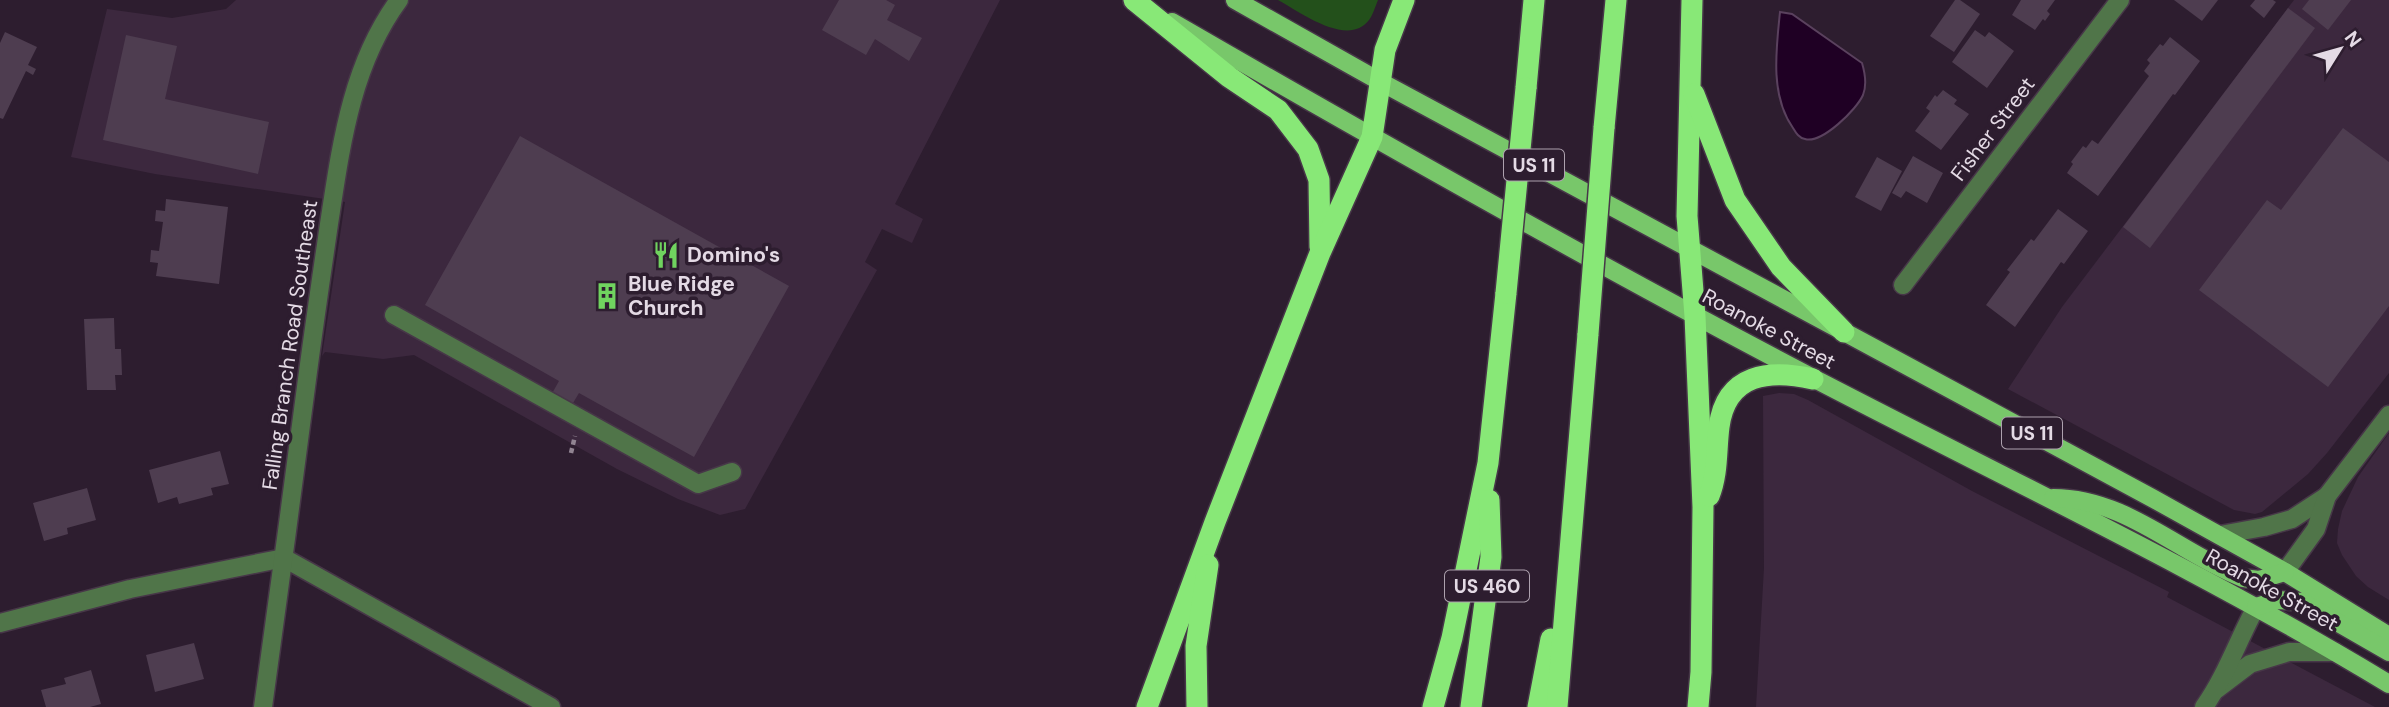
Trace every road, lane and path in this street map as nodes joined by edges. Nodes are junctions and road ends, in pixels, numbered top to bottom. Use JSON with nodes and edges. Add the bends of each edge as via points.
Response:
{"nodes":[{"id":1,"x":400,"y":0,"type":"edge"},
{"id":2,"x":1134,"y":0,"type":"edge"},
{"id":3,"x":1235,"y":0,"type":"edge"},
{"id":4,"x":1404,"y":0,"type":"edge"},
{"id":5,"x":1534,"y":0,"type":"edge"},
{"id":6,"x":1616,"y":0,"type":"edge"},
{"id":7,"x":1692,"y":0,"type":"edge"},
{"id":8,"x":2120,"y":0,"type":"edge"},
{"id":9,"x":1380,"y":81,"type":"junction"},
{"id":10,"x":1689,"y":82,"type":"junction"},
{"id":11,"x":1372,"y":138,"type":"junction"},
{"id":12,"x":1689,"y":248,"type":"junction"},
{"id":13,"x":1320,"y":253,"type":"junction"},
{"id":14,"x":1903,"y":285,"type":"dead end"},
{"id":15,"x":394,"y":315,"type":"dead end"},
{"id":16,"x":1695,"y":316,"type":"junction"},
{"id":17,"x":1844,"y":332,"type":"junction"},
{"id":18,"x":1814,"y":379,"type":"junction"},
{"id":19,"x":2389,"y":415,"type":"edge"},
{"id":20,"x":1488,"y":463,"type":"junction"},
{"id":21,"x":732,"y":472,"type":"dead end"},
{"id":22,"x":2327,"y":496,"type":"junction"},
{"id":23,"x":2050,"y":498,"type":"junction"},
{"id":24,"x":1703,"y":507,"type":"junction"},
{"id":25,"x":1215,"y":522,"type":"junction"},
{"id":26,"x":1572,"y":526,"type":"junction"},
{"id":27,"x":2220,"y":535,"type":"junction"},
{"id":28,"x":284,"y":558,"type":"junction"},
{"id":29,"x":2285,"y":572,"type":"junction"},
{"id":30,"x":2256,"y":607,"type":"junction"},
{"id":31,"x":0,"y":623,"type":"edge"},
{"id":32,"x":2389,"y":636,"type":"edge"},
{"id":33,"x":2335,"y":652,"type":"junction"},
{"id":34,"x":2389,"y":652,"type":"edge"},
{"id":35,"x":2389,"y":684,"type":"edge"},
{"id":36,"x":2217,"y":689,"type":"junction"},
{"id":37,"x":263,"y":707,"type":"edge"},
{"id":38,"x":551,"y":707,"type":"edge"},
{"id":39,"x":1147,"y":707,"type":"edge"},
{"id":40,"x":1197,"y":707,"type":"edge"},
{"id":41,"x":1433,"y":707,"type":"edge"},
{"id":42,"x":1471,"y":707,"type":"edge"},
{"id":43,"x":1538,"y":707,"type":"edge"},
{"id":44,"x":1557,"y":707,"type":"edge"},
{"id":45,"x":1698,"y":707,"type":"edge"},
{"id":46,"x":2204,"y":707,"type":"edge"}],
"edges":[{"from":1,"to":28,"type":"street","name":"Falling Branch Road Southeast","via":[[363,64],[348,113],[317,299]]},
{"from":2,"to":11,"type":"main road","name":"Roanoke Street","number":"US 11"},
{"from":2,"to":13,"type":"highway","via":[[1228,77],[1278,110],[1308,149],[1319,180]]},
{"from":3,"to":9,"type":"main road","name":"Roanoke Street","number":"US 11"},
{"from":4,"to":9,"type":"highway","via":[[1385,50]]},
{"from":5,"to":20,"type":"highway","number":"US 460","bridge":true},
{"from":6,"to":26,"type":"highway","number":"US 460","bridge":true},
{"from":7,"to":10,"type":"highway"},
{"from":8,"to":14,"type":"street","name":"Fisher Street"},
{"from":9,"to":11,"type":"highway"},
{"from":9,"to":12,"type":"main road","name":"Roanoke Street","number":"US 11"},
{"from":10,"to":12,"type":"highway"},
{"from":10,"to":17,"type":"highway","via":[[1735,200],[1781,267]]},
{"from":11,"to":13,"type":"highway"},
{"from":11,"to":16,"type":"main road","name":"Roanoke Street","number":"US 11"},
{"from":12,"to":16,"type":"highway"},
{"from":12,"to":17,"type":"main road","name":"Roanoke Street","number":"US 11"},
{"from":13,"to":25,"type":"highway"},
{"from":15,"to":21,"type":"street","via":[[698,484]]},
{"from":16,"to":18,"type":"main road","name":"Roanoke Street","number":"US 11"},
{"from":16,"to":24,"type":"highway"},
{"from":17,"to":27,"type":"main road","name":"Roanoke Street","number":"US 11"},
{"from":18,"to":23,"type":"main road","name":"Roanoke Street","number":"US 11"},
{"from":18,"to":24,"type":"highway","via":[[1765,374],[1734,391],[1721,417],[1714,481]]},
{"from":19,"to":22,"type":"street"},
{"from":20,"to":41,"type":"highway"},
{"from":20,"to":42,"type":"highway","number":"US 460","via":[[1491,557]]},
{"from":22,"to":27,"type":"street","via":[[2291,519]]},
{"from":22,"to":29,"type":"street","via":[[2316,528]]},
{"from":23,"to":29,"type":"main road","via":[[2077,498],[2103,505],[2243,578],[2259,580]]},
{"from":23,"to":30,"type":"main road","name":"Roanoke Street","number":"US 11"},
{"from":24,"to":45,"type":"highway"},
{"from":25,"to":39,"type":"highway"},
{"from":25,"to":40,"type":"highway","via":[[1196,646]]},
{"from":26,"to":43,"type":"highway","number":"US 460"},
{"from":26,"to":44,"type":"highway","number":"US 460"},
{"from":27,"to":29,"type":"main road","name":"Roanoke Street","number":"US 11"},
{"from":28,"to":31,"type":"street","via":[[130,589]]},
{"from":28,"to":37,"type":"street","name":"Falling Branch Road Southeast"},
{"from":28,"to":38,"type":"street"},
{"from":29,"to":32,"type":"main road","name":"Roanoke Street","number":"US 11"},
{"from":30,"to":33,"type":"main road","name":"Roanoke Street","number":"US 11"},
{"from":30,"to":34,"type":"main road","via":[[2278,600],[2302,602]]},
{"from":30,"to":36,"type":"street"},
{"from":33,"to":35,"type":"main road","name":"Roanoke Street","number":"US 11"},
{"from":33,"to":36,"type":"street","via":[[2289,652],[2250,664]]},
{"from":36,"to":46,"type":"street"}]}
